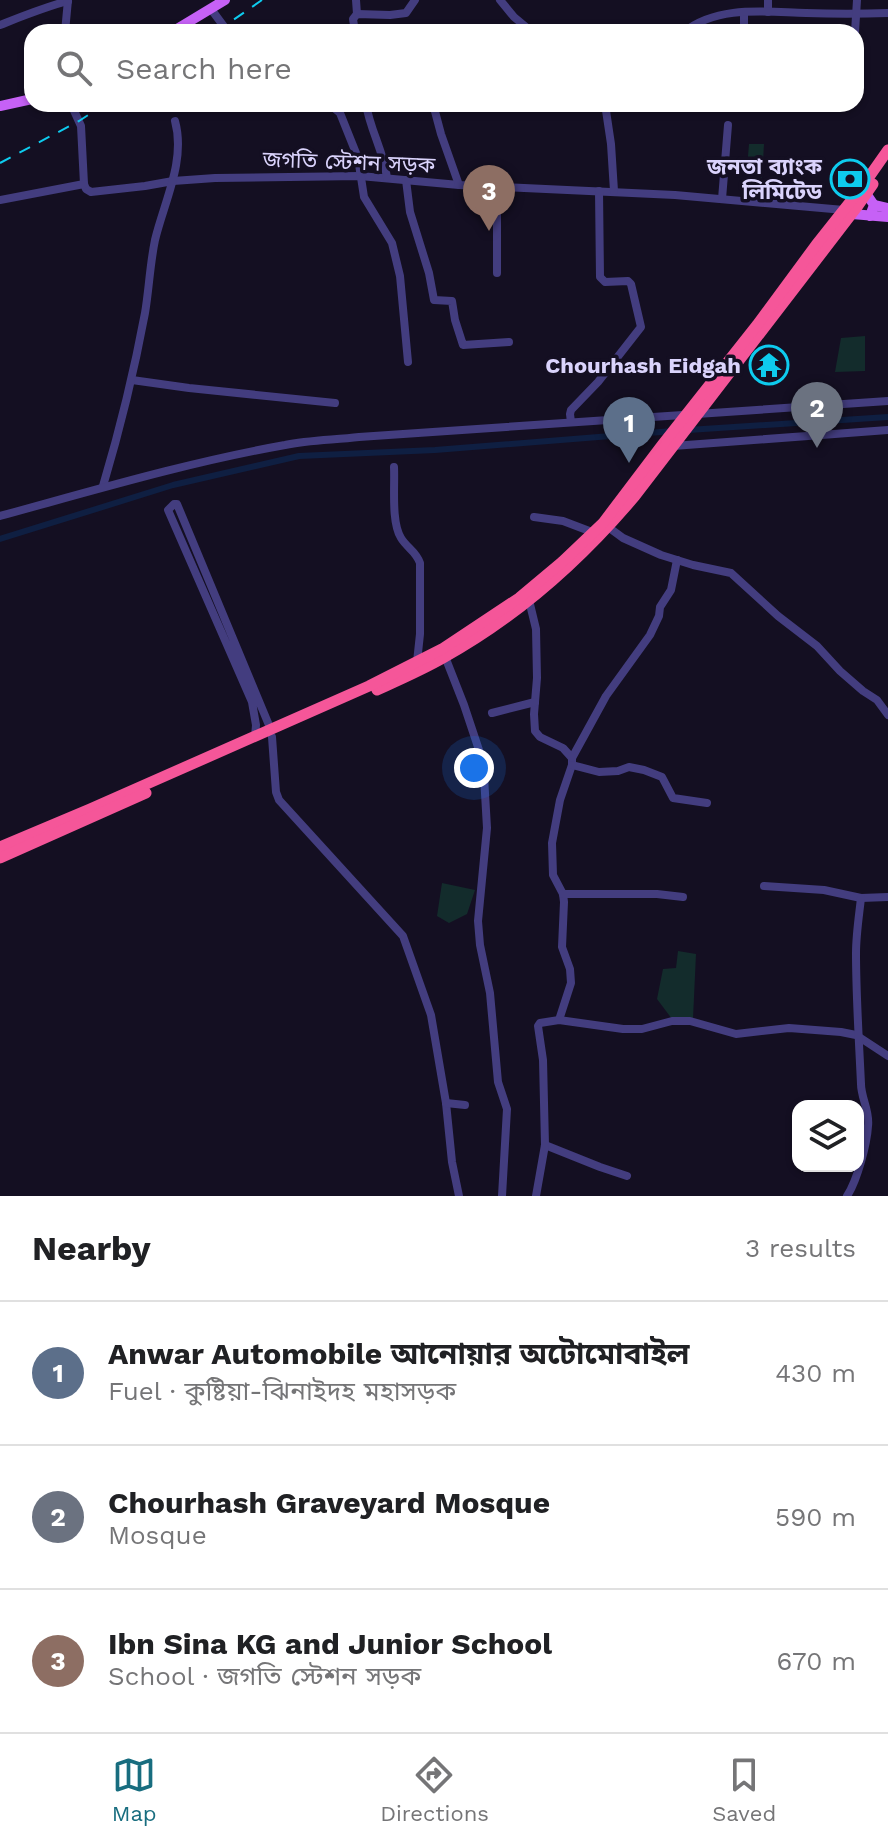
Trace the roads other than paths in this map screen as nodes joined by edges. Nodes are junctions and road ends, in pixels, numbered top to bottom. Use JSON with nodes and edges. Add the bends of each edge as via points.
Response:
{"nodes":[{"id":1,"x":68,"y":0,"type":"edge"},
{"id":2,"x":225,"y":0,"type":"edge"},
{"id":3,"x":356,"y":0,"type":"edge"},
{"id":4,"x":415,"y":0,"type":"edge"},
{"id":5,"x":500,"y":0,"type":"edge"},
{"id":6,"x":768,"y":0,"type":"edge"},
{"id":7,"x":857,"y":0,"type":"edge"},
{"id":8,"x":211,"y":9,"type":"junction"},
{"id":9,"x":744,"y":12,"type":"junction"},
{"id":10,"x":768,"y":12,"type":"junction"},
{"id":11,"x":888,"y":13,"type":"edge"},
{"id":12,"x":357,"y":14,"type":"junction"},
{"id":13,"x":857,"y":14,"type":"junction"},
{"id":14,"x":66,"y":24,"type":"edge"},
{"id":15,"x":186,"y":24,"type":"edge"},
{"id":16,"x":222,"y":24,"type":"edge"},
{"id":17,"x":354,"y":24,"type":"edge"},
{"id":18,"x":522,"y":24,"type":"edge"},
{"id":19,"x":695,"y":24,"type":"edge"},
{"id":20,"x":744,"y":24,"type":"edge"},
{"id":21,"x":856,"y":24,"type":"edge"},
{"id":22,"x":0,"y":25,"type":"edge"},
{"id":23,"x":24,"y":101,"type":"edge"},
{"id":24,"x":0,"y":106,"type":"edge"},
{"id":25,"x":75,"y":112,"type":"edge"},
{"id":26,"x":339,"y":112,"type":"edge"},
{"id":27,"x":368,"y":112,"type":"edge"},
{"id":28,"x":435,"y":112,"type":"edge"},
{"id":29,"x":606,"y":112,"type":"edge"},
{"id":30,"x":175,"y":121,"type":"dead end"},
{"id":31,"x":728,"y":125,"type":"dead end"},
{"id":32,"x":888,"y":150,"type":"edge"},
{"id":33,"x":888,"y":162,"type":"edge"},
{"id":34,"x":360,"y":176,"type":"junction"},
{"id":35,"x":387,"y":178,"type":"junction"},
{"id":36,"x":406,"y":180,"type":"junction"},
{"id":37,"x":173,"y":181,"type":"junction"},
{"id":38,"x":84,"y":184,"type":"junction"},
{"id":39,"x":459,"y":185,"type":"junction"},
{"id":40,"x":497,"y":186,"type":"junction"},
{"id":41,"x":864,"y":190,"type":"junction"},
{"id":42,"x":599,"y":191,"type":"junction"},
{"id":43,"x":614,"y":191,"type":"junction"},
{"id":44,"x":722,"y":199,"type":"junction"},
{"id":45,"x":0,"y":200,"type":"edge"},
{"id":46,"x":888,"y":208,"type":"edge"},
{"id":47,"x":872,"y":210,"type":"junction"},
{"id":48,"x":848,"y":212,"type":"junction"},
{"id":49,"x":888,"y":217,"type":"edge"},
{"id":50,"x":497,"y":273,"type":"dead end"},
{"id":51,"x":509,"y":342,"type":"dead end"},
{"id":52,"x":408,"y":362,"type":"dead end"},
{"id":53,"x":132,"y":380,"type":"junction"},
{"id":54,"x":888,"y":401,"type":"edge"},
{"id":55,"x":335,"y":403,"type":"dead end"},
{"id":56,"x":693,"y":416,"type":"junction"},
{"id":57,"x":571,"y":422,"type":"junction"},
{"id":58,"x":888,"y":430,"type":"edge"},
{"id":59,"x":670,"y":445,"type":"junction"},
{"id":60,"x":394,"y":467,"type":"dead end"},
{"id":61,"x":103,"y":486,"type":"junction"},
{"id":62,"x":0,"y":516,"type":"edge"},
{"id":63,"x":534,"y":517,"type":"dead end"},
{"id":64,"x":606,"y":525,"type":"junction"},
{"id":65,"x":592,"y":532,"type":"junction"},
{"id":66,"x":677,"y":560,"type":"junction"},
{"id":67,"x":528,"y":596,"type":"junction"},
{"id":68,"x":444,"y":653,"type":"junction"},
{"id":69,"x":417,"y":662,"type":"junction"},
{"id":70,"x":535,"y":702,"type":"junction"},
{"id":71,"x":492,"y":713,"type":"dead end"},
{"id":72,"x":888,"y":715,"type":"edge"},
{"id":73,"x":265,"y":736,"type":"junction"},
{"id":74,"x":572,"y":762,"type":"junction"},
{"id":75,"x":707,"y":803,"type":"dead end"},
{"id":76,"x":0,"y":847,"type":"edge"},
{"id":77,"x":0,"y":858,"type":"edge"},
{"id":78,"x":764,"y":886,"type":"dead end"},
{"id":79,"x":563,"y":894,"type":"junction"},
{"id":80,"x":683,"y":897,"type":"dead end"},
{"id":81,"x":888,"y":897,"type":"edge"},
{"id":82,"x":861,"y":898,"type":"junction"},
{"id":83,"x":559,"y":1020,"type":"junction"},
{"id":84,"x":858,"y":1036,"type":"junction"},
{"id":85,"x":888,"y":1056,"type":"edge"},
{"id":86,"x":446,"y":1103,"type":"junction"},
{"id":87,"x":465,"y":1105,"type":"dead end"},
{"id":88,"x":545,"y":1145,"type":"junction"},
{"id":89,"x":627,"y":1176,"type":"dead end"},
{"id":90,"x":459,"y":1196,"type":"edge"},
{"id":91,"x":502,"y":1196,"type":"edge"},
{"id":92,"x":536,"y":1196,"type":"edge"},
{"id":93,"x":847,"y":1196,"type":"edge"}],
"edges":[{"from":1,"to":14,"type":"street"},
{"from":1,"to":22,"type":"street"},
{"from":2,"to":8,"type":"main road"},
{"from":3,"to":12,"type":"street"},
{"from":4,"to":12,"type":"street","via":[[406,13]]},
{"from":5,"to":18,"type":"street"},
{"from":6,"to":10,"type":"street"},
{"from":7,"to":13,"type":"street"},
{"from":8,"to":15,"type":"main road"},
{"from":8,"to":16,"type":"street"},
{"from":9,"to":10,"type":"street"},
{"from":9,"to":19,"type":"street"},
{"from":9,"to":20,"type":"street"},
{"from":10,"to":13,"type":"street"},
{"from":11,"to":13,"type":"street"},
{"from":12,"to":17,"type":"street"},
{"from":13,"to":21,"type":"street"},
{"from":23,"to":24,"type":"main road"},
{"from":25,"to":38,"type":"street","via":[[81,126]]},
{"from":26,"to":34,"type":"street"},
{"from":27,"to":35,"type":"street"},
{"from":28,"to":39,"type":"street"},
{"from":29,"to":43,"type":"street"},
{"from":30,"to":37,"type":"street"},
{"from":31,"to":44,"type":"street"},
{"from":32,"to":41,"type":"highway"},
{"from":33,"to":41,"type":"highway"},
{"from":34,"to":35,"type":"street","name":"জগতি স্টেশন সড়ক"},
{"from":34,"to":37,"type":"street","name":"জগতি স্টেশন সড়ক"},
{"from":34,"to":52,"type":"street","via":[[364,197],[392,243]]},
{"from":35,"to":36,"type":"street","name":"জগতি স্টেশন সড়ক"},
{"from":36,"to":39,"type":"street","name":"জগতি স্টেশন সড়ক"},
{"from":36,"to":51,"type":"street","via":[[434,300],[452,301],[463,345]]},
{"from":37,"to":38,"type":"street","name":"জগতি স্টেশন সড়ক","via":[[91,192]]},
{"from":37,"to":53,"type":"street","via":[[155,240]]},
{"from":38,"to":45,"type":"street"},
{"from":39,"to":40,"type":"street","name":"জগতি স্টেশন সড়ক"},
{"from":40,"to":42,"type":"street","name":"জগতি স্টেশন সড়ক"},
{"from":40,"to":50,"type":"street"},
{"from":41,"to":47,"type":"main road"},
{"from":41,"to":48,"type":"highway"},
{"from":42,"to":43,"type":"street","name":"জগতি স্টেশন সড়ক"},
{"from":42,"to":57,"type":"street","via":[[600,277],[631,284],[642,324],[571,410]]},
{"from":43,"to":44,"type":"street","name":"জগতি স্টেশন সড়ক"},
{"from":44,"to":48,"type":"street","name":"জগতি স্টেশন সড়ক"},
{"from":46,"to":47,"type":"main road"},
{"from":47,"to":48,"type":"main road"},
{"from":47,"to":49,"type":"main road"},
{"from":48,"to":56,"type":"highway","via":[[816,245]]},
{"from":53,"to":55,"type":"street"},
{"from":53,"to":61,"type":"street"},
{"from":54,"to":56,"type":"street"},
{"from":56,"to":57,"type":"street"},
{"from":56,"to":59,"type":"highway"},
{"from":57,"to":61,"type":"street","via":[[289,444]]},
{"from":58,"to":59,"type":"street"},
{"from":59,"to":64,"type":"highway"},
{"from":60,"to":69,"type":"street","via":[[399,535],[420,563]]},
{"from":61,"to":62,"type":"street"},
{"from":63,"to":65,"type":"street"},
{"from":64,"to":65,"type":"highway"},
{"from":64,"to":66,"type":"street","via":[[623,538]]},
{"from":64,"to":67,"type":"highway","via":[[566,568]]},
{"from":65,"to":67,"type":"highway"},
{"from":66,"to":72,"type":"street","via":[[731,573]]},
{"from":66,"to":74,"type":"street","via":[[671,590],[650,635],[606,696]]},
{"from":67,"to":68,"type":"highway"},
{"from":67,"to":70,"type":"street","via":[[536,629]]},
{"from":68,"to":69,"type":"highway"},
{"from":68,"to":73,"type":"highway","via":[[373,692]]},
{"from":68,"to":91,"type":"street","via":[[484,776],[487,828],[478,921],[498,1082],[507,1109]]},
{"from":69,"to":73,"type":"highway"},
{"from":70,"to":71,"type":"street"},
{"from":70,"to":74,"type":"street","via":[[535,731],[563,748]]},
{"from":73,"to":73,"type":"street","via":[[168,510],[174,504],[177,504]]},
{"from":73,"to":76,"type":"highway"},
{"from":73,"to":77,"type":"highway"},
{"from":73,"to":86,"type":"street","via":[[279,800],[403,936],[431,1015]]},
{"from":74,"to":75,"type":"street","via":[[599,772],[644,770],[662,777],[673,798]]},
{"from":74,"to":79,"type":"street","via":[[552,843],[553,875]]},
{"from":78,"to":82,"type":"street"},
{"from":79,"to":80,"type":"street"},
{"from":79,"to":83,"type":"street","via":[[562,947],[571,983]]},
{"from":81,"to":82,"type":"street"},
{"from":82,"to":84,"type":"street"},
{"from":83,"to":84,"type":"street","via":[[635,1029],[690,1021],[736,1034],[789,1028]]},
{"from":83,"to":88,"type":"street","via":[[538,1026]]},
{"from":84,"to":85,"type":"street"},
{"from":84,"to":93,"type":"street","via":[[861,1094],[869,1123]]},
{"from":86,"to":87,"type":"street"},
{"from":86,"to":90,"type":"street"},
{"from":88,"to":89,"type":"street"},
{"from":88,"to":92,"type":"street"}]}
